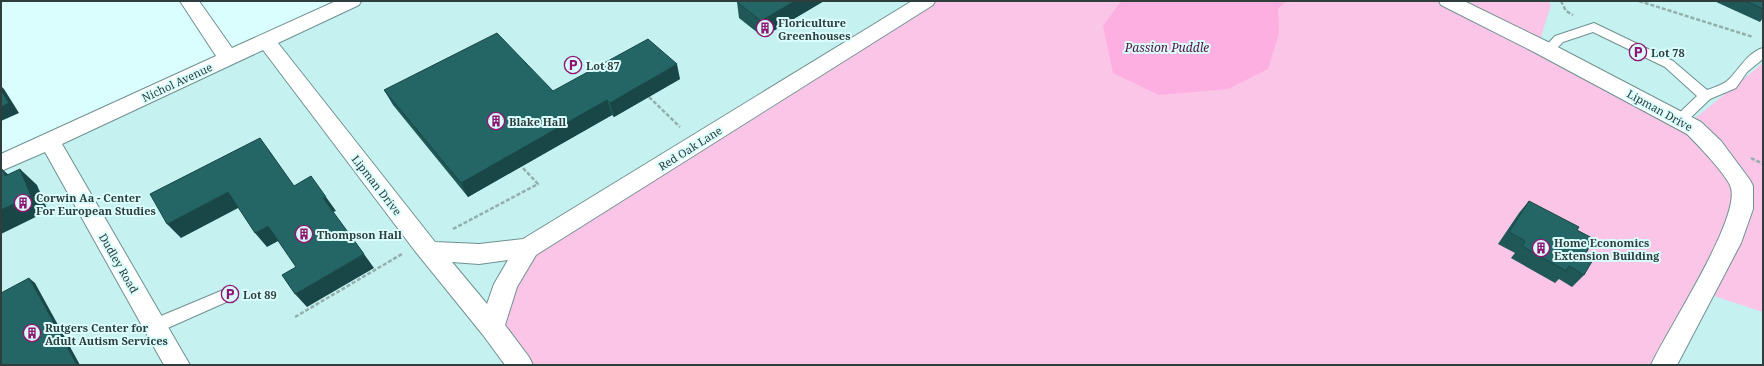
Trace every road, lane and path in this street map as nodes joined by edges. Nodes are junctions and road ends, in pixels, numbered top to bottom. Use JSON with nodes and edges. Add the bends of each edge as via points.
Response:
{"nodes":[{"id":1,"x":189,"y":1,"type":"edge"},
{"id":2,"x":352,"y":1,"type":"edge"},
{"id":3,"x":926,"y":1,"type":"edge"},
{"id":4,"x":1448,"y":1,"type":"edge"},
{"id":5,"x":1639,"y":1,"type":"edge"},
{"id":6,"x":1756,"y":38,"type":"dead end"},
{"id":7,"x":266,"y":41,"type":"junction"},
{"id":8,"x":1548,"y":50,"type":"junction"},
{"id":9,"x":1763,"y":52,"type":"edge"},
{"id":10,"x":228,"y":58,"type":"junction"},
{"id":11,"x":1705,"y":96,"type":"junction"},
{"id":12,"x":649,"y":97,"type":"edge"},
{"id":13,"x":1680,"y":120,"type":"junction"},
{"id":14,"x":49,"y":141,"type":"junction"},
{"id":15,"x":697,"y":144,"type":"junction"},
{"id":16,"x":1,"y":163,"type":"edge"},
{"id":17,"x":522,"y":166,"type":"edge"},
{"id":18,"x":426,"y":247,"type":"junction"},
{"id":19,"x":528,"y":248,"type":"junction"},
{"id":20,"x":228,"y":294,"type":"dead end"},
{"id":21,"x":294,"y":318,"type":"dead end"},
{"id":22,"x":155,"y":326,"type":"junction"},
{"id":23,"x":492,"y":327,"type":"junction"},
{"id":24,"x":177,"y":365,"type":"edge"},
{"id":25,"x":520,"y":365,"type":"edge"},
{"id":26,"x":1664,"y":365,"type":"edge"}],
"edges":[{"from":1,"to":10,"type":"street"},
{"from":2,"to":7,"type":"street","name":"Nichol Avenue"},
{"from":3,"to":15,"type":"street","name":"Red Oak Lane"},
{"from":4,"to":8,"type":"street","name":"Lipman Drive"},
{"from":5,"to":6,"type":"path"},
{"from":7,"to":10,"type":"street","name":"Nichol Avenue"},
{"from":7,"to":18,"type":"street","name":"Lipman Drive"},
{"from":8,"to":11,"type":"lane","via":[[1560,39],[1594,27],[1669,64]]},
{"from":8,"to":13,"type":"street","name":"Lipman Drive"},
{"from":9,"to":11,"type":"lane","via":[[1730,84]]},
{"from":10,"to":14,"type":"street","name":"Nichol Avenue"},
{"from":11,"to":13,"type":"lane"},
{"from":12,"to":15,"type":"path"},
{"from":13,"to":26,"type":"street","name":"Lipman Drive","via":[[1694,128],[1730,167],[1742,186],[1742,209],[1729,243]]},
{"from":14,"to":16,"type":"street","name":"Nichol Avenue"},
{"from":14,"to":22,"type":"street","name":"Dudley Road"},
{"from":15,"to":19,"type":"street","name":"Red Oak Lane"},
{"from":17,"to":18,"type":"path","via":[[538,184]]},
{"from":18,"to":19,"type":"street","via":[[478,254]]},
{"from":18,"to":21,"type":"path","via":[[406,252]]},
{"from":18,"to":23,"type":"street","name":"Lipman Drive"},
{"from":19,"to":23,"type":"street","name":"Red Oak Lane","via":[[506,284]]},
{"from":20,"to":22,"type":"lane"},
{"from":22,"to":24,"type":"street","name":"Dudley Road"},
{"from":23,"to":25,"type":"street","name":"Lipman Drive"}]}
